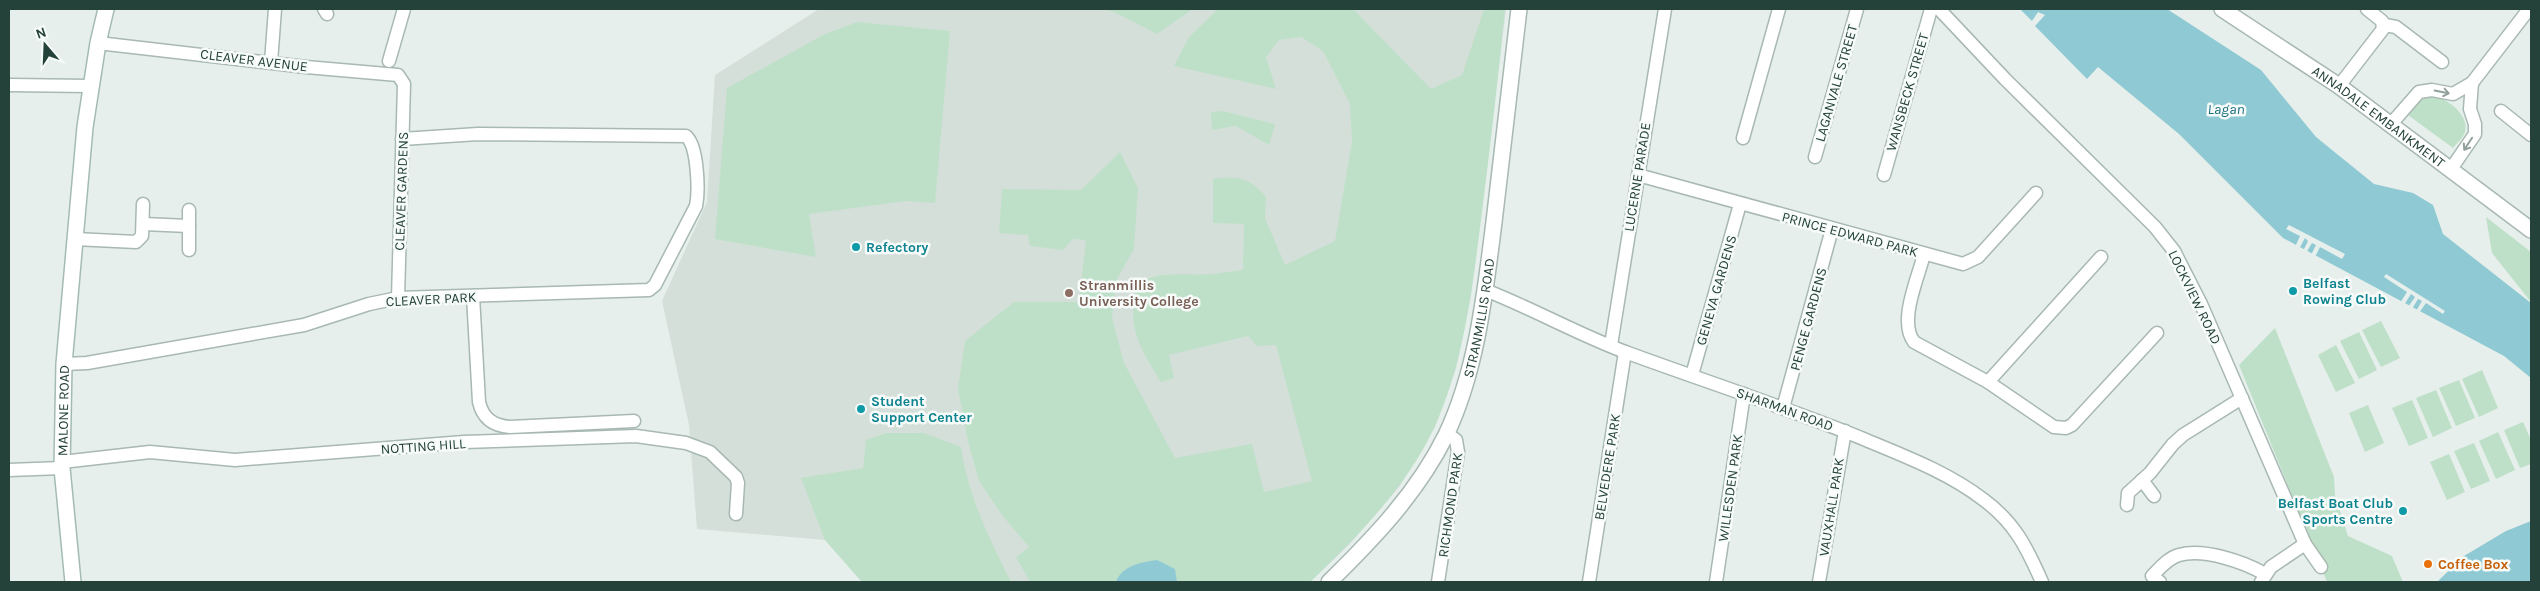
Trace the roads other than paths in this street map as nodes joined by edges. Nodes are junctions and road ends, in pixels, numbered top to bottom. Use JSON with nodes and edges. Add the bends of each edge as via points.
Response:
{"nodes":[{"id":1,"x":106,"y":9,"type":"edge"},
{"id":2,"x":271,"y":9,"type":"edge"},
{"id":3,"x":276,"y":9,"type":"edge"},
{"id":4,"x":404,"y":9,"type":"edge"},
{"id":5,"x":1519,"y":9,"type":"edge"},
{"id":6,"x":1665,"y":9,"type":"edge"},
{"id":7,"x":1779,"y":9,"type":"edge"},
{"id":8,"x":1857,"y":9,"type":"edge"},
{"id":9,"x":1931,"y":9,"type":"edge"},
{"id":10,"x":1939,"y":9,"type":"edge"},
{"id":11,"x":2367,"y":9,"type":"edge"},
{"id":12,"x":2529,"y":9,"type":"edge"},
{"id":13,"x":2226,"y":10,"type":"edge"},
{"id":14,"x":2385,"y":25,"type":"junction"},
{"id":15,"x":98,"y":42,"type":"junction"},
{"id":16,"x":389,"y":61,"type":"dead end"},
{"id":17,"x":270,"y":62,"type":"junction"},
{"id":18,"x":2442,"y":62,"type":"dead end"},
{"id":19,"x":2472,"y":82,"type":"junction"},
{"id":20,"x":404,"y":84,"type":"joint"},
{"id":21,"x":9,"y":85,"type":"edge"},
{"id":22,"x":90,"y":86,"type":"junction"},
{"id":23,"x":2339,"y":86,"type":"junction"},
{"id":24,"x":2501,"y":111,"type":"dead end"},
{"id":25,"x":2391,"y":124,"type":"junction"},
{"id":26,"x":2531,"y":135,"type":"edge"},
{"id":27,"x":1743,"y":138,"type":"dead end"},
{"id":28,"x":402,"y":139,"type":"junction"},
{"id":29,"x":1815,"y":157,"type":"dead end"},
{"id":30,"x":2451,"y":169,"type":"junction"},
{"id":31,"x":1638,"y":175,"type":"junction"},
{"id":32,"x":1884,"y":175,"type":"dead end"},
{"id":33,"x":2036,"y":193,"type":"dead end"},
{"id":34,"x":143,"y":204,"type":"dead end"},
{"id":35,"x":1740,"y":204,"type":"junction"},
{"id":36,"x":189,"y":210,"type":"dead end"},
{"id":37,"x":143,"y":224,"type":"junction"},
{"id":38,"x":189,"y":226,"type":"junction"},
{"id":39,"x":1832,"y":229,"type":"junction"},
{"id":40,"x":2531,"y":230,"type":"edge"},
{"id":41,"x":75,"y":239,"type":"junction"},
{"id":42,"x":189,"y":250,"type":"dead end"},
{"id":43,"x":1924,"y":254,"type":"junction"},
{"id":44,"x":2101,"y":257,"type":"dead end"},
{"id":45,"x":1486,"y":290,"type":"junction"},
{"id":46,"x":473,"y":296,"type":"junction"},
{"id":47,"x":398,"y":298,"type":"junction"},
{"id":48,"x":2157,"y":333,"type":"dead end"},
{"id":49,"x":1611,"y":346,"type":"junction"},
{"id":50,"x":1625,"y":352,"type":"junction"},
{"id":51,"x":64,"y":364,"type":"junction"},
{"id":52,"x":1692,"y":375,"type":"junction"},
{"id":53,"x":1988,"y":382,"type":"junction"},
{"id":54,"x":1744,"y":394,"type":"junction"},
{"id":55,"x":2242,"y":398,"type":"junction"},
{"id":56,"x":1783,"y":408,"type":"junction"},
{"id":57,"x":634,"y":421,"type":"dead end"},
{"id":58,"x":1845,"y":431,"type":"junction"},
{"id":59,"x":1446,"y":433,"type":"junction"},
{"id":60,"x":62,"y":465,"type":"junction"},
{"id":61,"x":9,"y":470,"type":"edge"},
{"id":62,"x":2142,"y":480,"type":"junction"},
{"id":63,"x":2154,"y":496,"type":"dead end"},
{"id":64,"x":2127,"y":505,"type":"dead end"},
{"id":65,"x":736,"y":514,"type":"dead end"},
{"id":66,"x":2306,"y":544,"type":"junction"},
{"id":67,"x":2321,"y":567,"type":"dead end"},
{"id":68,"x":2263,"y":578,"type":"edge"},
{"id":69,"x":73,"y":582,"type":"edge"},
{"id":70,"x":1329,"y":582,"type":"edge"},
{"id":71,"x":1438,"y":582,"type":"edge"},
{"id":72,"x":1589,"y":582,"type":"edge"},
{"id":73,"x":1716,"y":582,"type":"edge"},
{"id":74,"x":1819,"y":582,"type":"edge"},
{"id":75,"x":2042,"y":582,"type":"edge"},
{"id":76,"x":2160,"y":582,"type":"edge"}],
"edges":[{"from":1,"to":15,"type":"street","name":"MALONE ROAD"},
{"from":2,"to":3,"type":"street"},
{"from":3,"to":17,"type":"street"},
{"from":4,"to":16,"type":"street"},
{"from":5,"to":45,"type":"street","name":"STRANMILLIS ROAD"},
{"from":6,"to":31,"type":"street","name":"LUCERNE PARADE"},
{"from":7,"to":27,"type":"street"},
{"from":8,"to":29,"type":"street","name":"LAGANVALE STREET"},
{"from":9,"to":32,"type":"street","name":"WANSBECK STREET"},
{"from":10,"to":55,"type":"street","name":"LOCKVIEW ROAD","via":[[2004,79],[2166,240],[2184,268]]},
{"from":11,"to":14,"type":"street"},
{"from":12,"to":19,"type":"street"},
{"from":13,"to":23,"type":"street","name":"ANNADALE EMBANKMENT"},
{"from":14,"to":18,"type":"street","via":[[2396,27]]},
{"from":14,"to":23,"type":"street"},
{"from":15,"to":17,"type":"street","name":"CLEAVER AVENUE"},
{"from":15,"to":22,"type":"street","name":"MALONE ROAD"},
{"from":17,"to":20,"type":"street","name":"CLEAVER AVENUE","via":[[398,75]]},
{"from":25,"to":19,"type":"street","one_way":true,"via":[[2419,92],[2432,90],[2453,94]]},
{"from":19,"to":30,"type":"street","one_way":true,"via":[[2470,109],[2475,134]]},
{"from":20,"to":28,"type":"street","name":"CLEAVER GARDENS"},
{"from":21,"to":22,"type":"street"},
{"from":22,"to":41,"type":"street","name":"MALONE ROAD"},
{"from":23,"to":25,"type":"street","name":"ANNADALE EMBANKMENT"},
{"from":24,"to":26,"type":"street"},
{"from":25,"to":30,"type":"street","name":"ANNADALE EMBANKMENT"},
{"from":28,"to":46,"type":"street","name":"CLEAVER PARK","via":[[478,134],[678,134],[686,136],[694,147],[696,206],[655,285],[649,290]]},
{"from":28,"to":47,"type":"street","name":"CLEAVER GARDENS"},
{"from":30,"to":40,"type":"street","name":"ANNADALE EMBANKMENT"},
{"from":31,"to":35,"type":"street","name":"PRINCE EDWARD PARK"},
{"from":31,"to":49,"type":"street","name":"LUCERNE PARADE"},
{"from":33,"to":43,"type":"street","name":"PRINCE EDWARD PARK","via":[[1985,251],[1971,262],[1954,263]]},
{"from":34,"to":37,"type":"street"},
{"from":35,"to":39,"type":"street","name":"PRINCE EDWARD PARK"},
{"from":35,"to":52,"type":"street","name":"GENEVA GARDENS"},
{"from":36,"to":38,"type":"street"},
{"from":37,"to":38,"type":"street"},
{"from":37,"to":41,"type":"street","via":[[142,236],[136,242]]},
{"from":38,"to":42,"type":"street"},
{"from":39,"to":43,"type":"street","name":"PRINCE EDWARD PARK"},
{"from":39,"to":56,"type":"street","name":"PENGE GARDENS"},
{"from":41,"to":51,"type":"street","name":"MALONE ROAD"},
{"from":43,"to":53,"type":"street","via":[[1906,319],[1910,337]]},
{"from":44,"to":53,"type":"street"},
{"from":45,"to":49,"type":"street","name":"SHARMAN ROAD"},
{"from":45,"to":59,"type":"street","name":"STRANMILLIS ROAD","via":[[1467,376]]},
{"from":46,"to":47,"type":"street","name":"CLEAVER PARK"},
{"from":46,"to":57,"type":"street","via":[[479,402],[481,411],[493,423],[510,428]]},
{"from":47,"to":51,"type":"street","name":"CLEAVER PARK","via":[[304,325],[87,363]]},
{"from":48,"to":53,"type":"street","via":[[2066,428],[2054,427]]},
{"from":49,"to":50,"type":"street","name":"SHARMAN ROAD"},
{"from":50,"to":52,"type":"street","name":"SHARMAN ROAD"},
{"from":50,"to":72,"type":"street","name":"BELVEDERE PARK"},
{"from":51,"to":60,"type":"street","name":"MALONE ROAD"},
{"from":52,"to":54,"type":"street","name":"SHARMAN ROAD"},
{"from":54,"to":56,"type":"street","name":"SHARMAN ROAD"},
{"from":54,"to":73,"type":"street","name":"WILLESDEN PARK"},
{"from":55,"to":62,"type":"street","via":[[2182,435]]},
{"from":55,"to":66,"type":"street","name":"LOCKVIEW ROAD"},
{"from":56,"to":58,"type":"street","name":"SHARMAN ROAD"},
{"from":58,"to":74,"type":"street","name":"VAUXHALL PARK"},
{"from":58,"to":75,"type":"street","name":"SHARMAN ROAD","via":[[1930,467],[1985,500],[2016,529]]},
{"from":59,"to":70,"type":"street","name":"STRANMILLIS ROAD","via":[[1401,506]]},
{"from":59,"to":71,"type":"street","name":"RICHMOND PARK","via":[[1456,440],[1458,452]]},
{"from":60,"to":61,"type":"street","name":"NOTTING HILL"},
{"from":60,"to":65,"type":"street","name":"NOTTING HILL","via":[[150,452],[235,460],[464,442],[636,436],[686,443],[710,452],[738,483]]},
{"from":60,"to":69,"type":"street","name":"MALONE ROAD"},
{"from":62,"to":63,"type":"street"},
{"from":62,"to":64,"type":"street","via":[[2128,494]]},
{"from":66,"to":67,"type":"street","name":"LOCKVIEW ROAD"},
{"from":66,"to":68,"type":"street","via":[[2277,562]]},
{"from":68,"to":76,"type":"street","via":[[2239,562],[2191,553],[2179,555],[2161,567],[2152,576]]}]}
